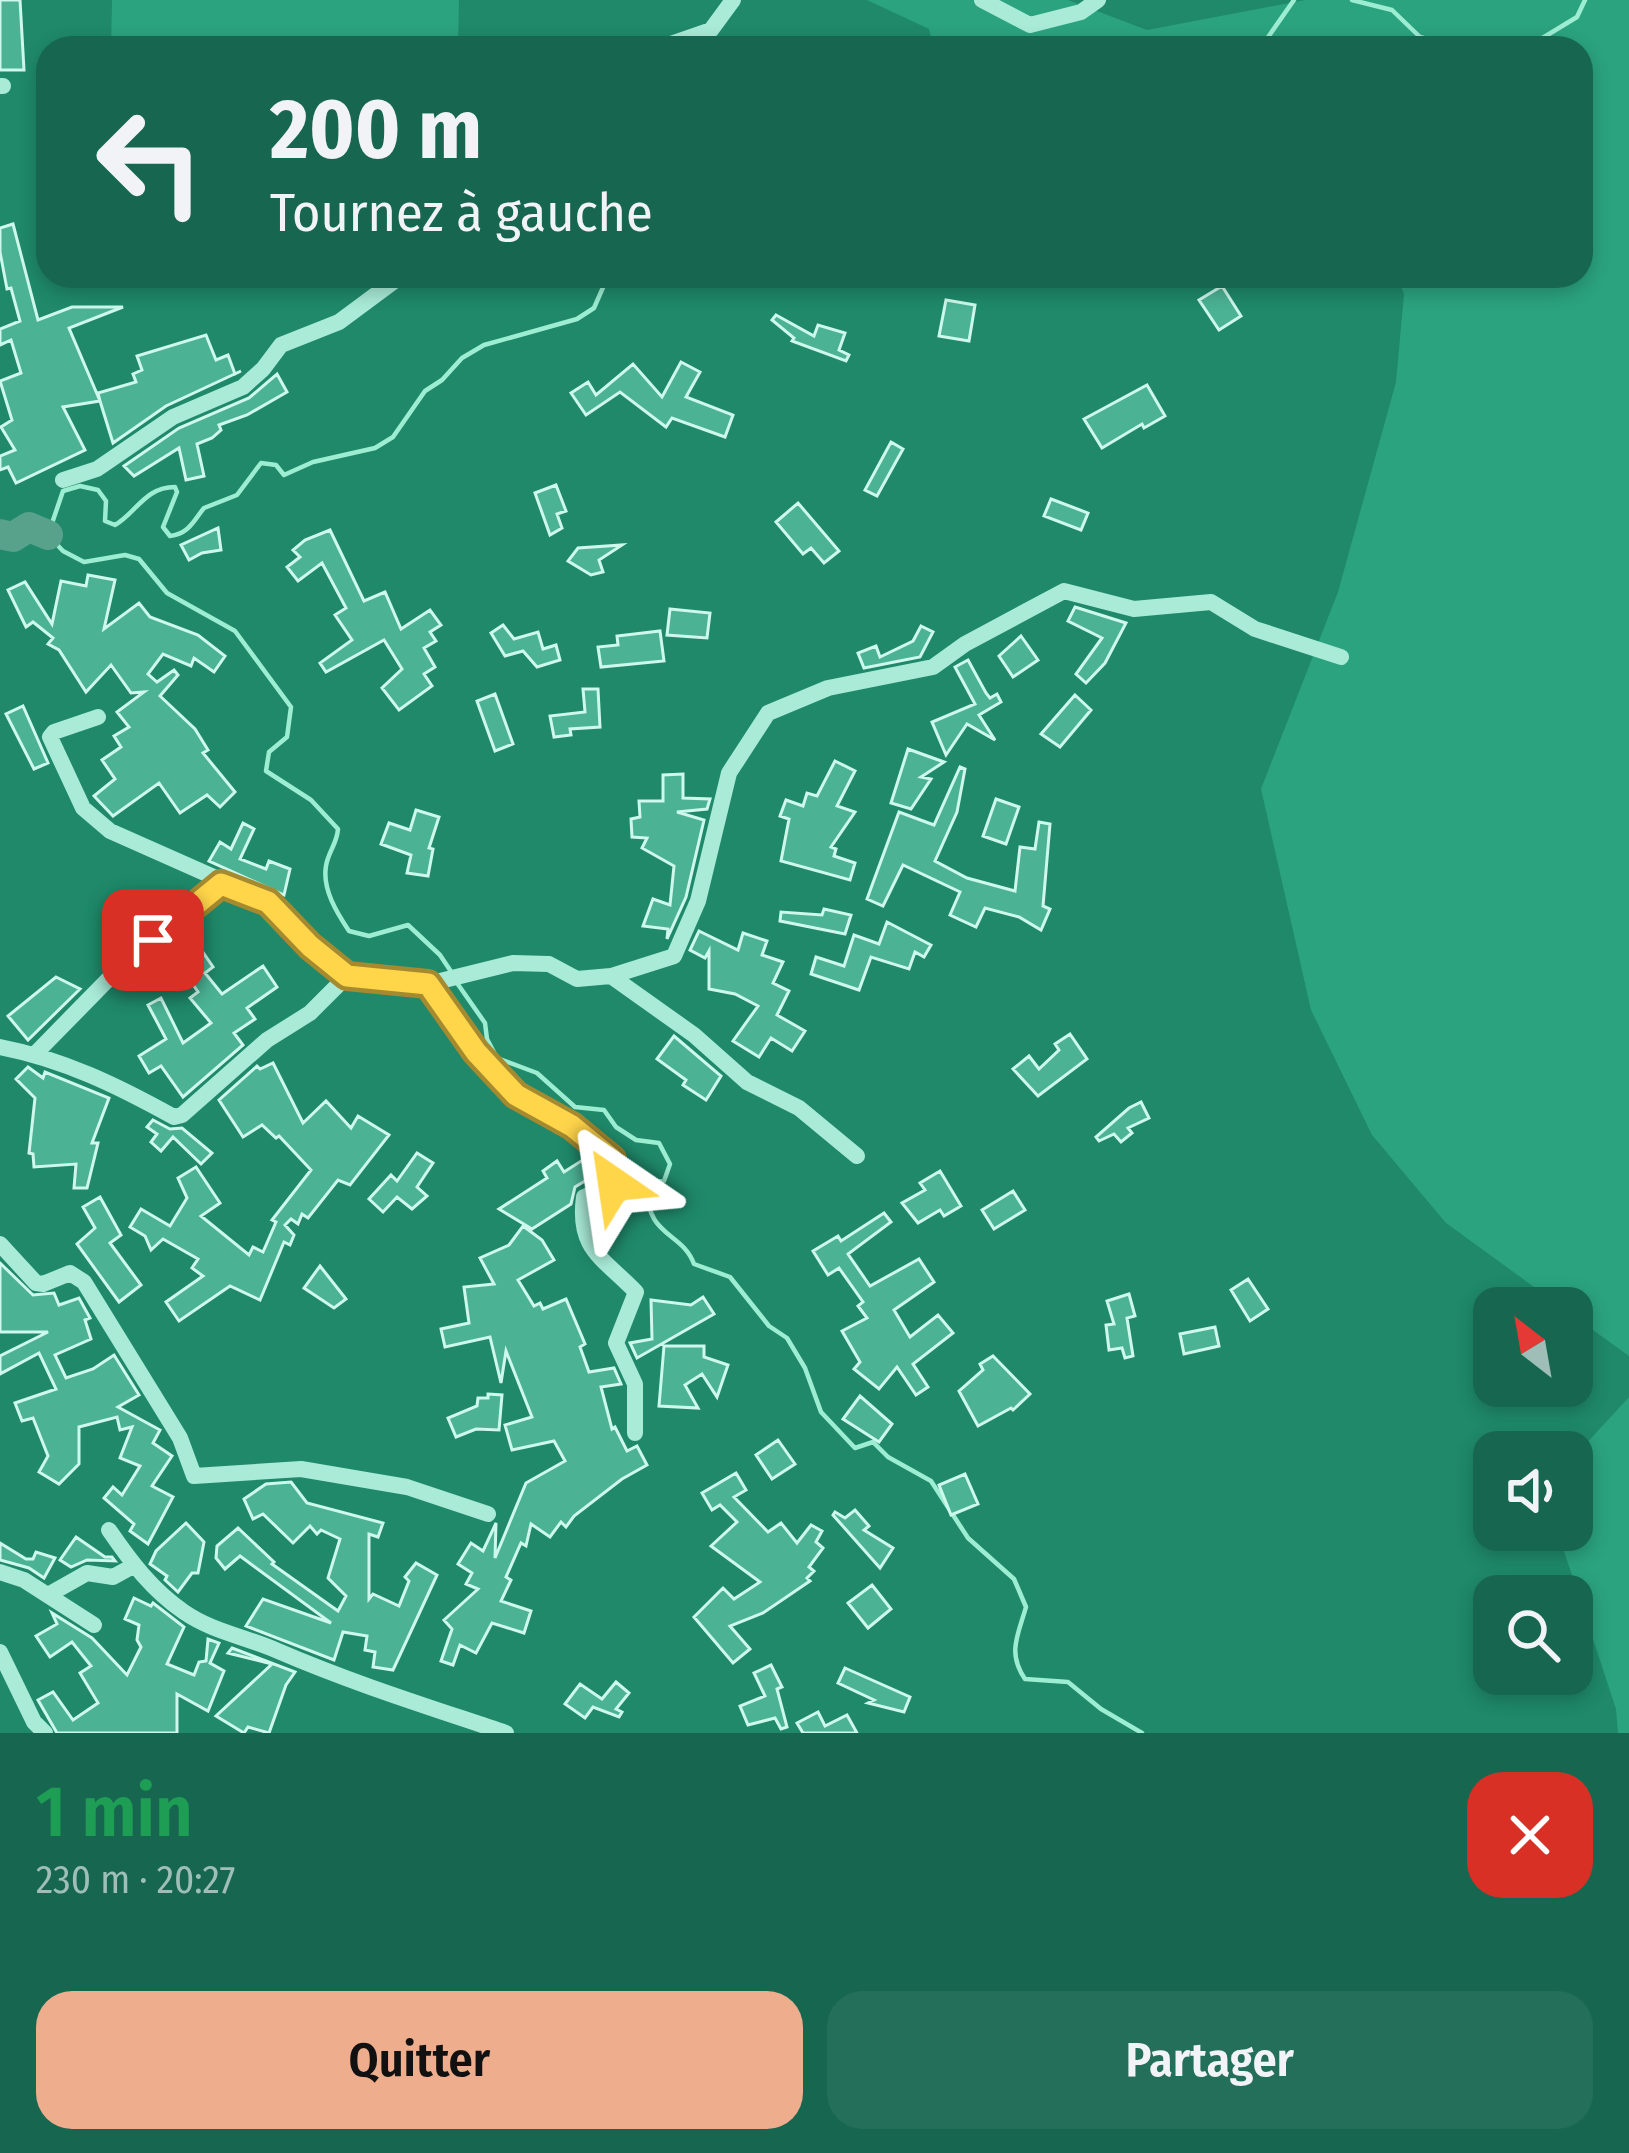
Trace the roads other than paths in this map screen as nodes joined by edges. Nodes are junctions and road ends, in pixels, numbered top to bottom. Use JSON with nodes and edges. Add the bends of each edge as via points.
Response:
{"nodes":[{"id":1,"x":734,"y":0,"type":"edge"},
{"id":2,"x":982,"y":0,"type":"edge"},
{"id":3,"x":1098,"y":0,"type":"edge"},
{"id":4,"x":694,"y":36,"type":"edge"},
{"id":5,"x":385,"y":288,"type":"edge"},
{"id":6,"x":63,"y":480,"type":"dead end"},
{"id":7,"x":1341,"y":657,"type":"dead end"},
{"id":8,"x":98,"y":717,"type":"dead end"},
{"id":9,"x":221,"y":884,"type":"junction"},
{"id":10,"x":347,"y":976,"type":"junction"},
{"id":11,"x":611,"y":976,"type":"junction"},
{"id":12,"x":433,"y":982,"type":"junction"},
{"id":13,"x":0,"y":1047,"type":"edge"},
{"id":14,"x":35,"y":1054,"type":"junction"},
{"id":15,"x":857,"y":1156,"type":"dead end"},
{"id":16,"x":1,"y":1247,"type":"edge"},
{"id":17,"x":635,"y":1433,"type":"dead end"},
{"id":18,"x":488,"y":1514,"type":"dead end"},
{"id":19,"x":109,"y":1530,"type":"dead end"},
{"id":20,"x":133,"y":1566,"type":"junction"},
{"id":21,"x":0,"y":1572,"type":"edge"},
{"id":22,"x":48,"y":1595,"type":"junction"},
{"id":23,"x":94,"y":1625,"type":"dead end"},
{"id":24,"x":0,"y":1652,"type":"edge"},
{"id":25,"x":503,"y":1732,"type":"edge"},
{"id":26,"x":46,"y":1733,"type":"edge"}],
"edges":[{"from":1,"to":4,"type":"street","via":[[712,30]]},
{"from":2,"to":3,"type":"street","via":[[1030,25]]},
{"from":5,"to":6,"type":"street","via":[[339,322],[281,345],[243,387],[173,417],[97,470]]},
{"from":7,"to":11,"type":"street","via":[[1255,629],[1211,602],[1134,609],[1064,591],[933,667],[784,703],[768,713],[729,773],[698,901],[674,956]]},
{"from":8,"to":9,"type":"street","via":[[50,737],[83,808],[110,831]]},
{"from":9,"to":10,"type":"street","via":[[268,902]]},
{"from":9,"to":14,"type":"street","via":[[132,956]]},
{"from":10,"to":12,"type":"street"},
{"from":10,"to":14,"type":"street","via":[[174,1117]]},
{"from":11,"to":12,"type":"street","via":[[577,979],[549,964],[513,962]]},
{"from":11,"to":15,"type":"street"},
{"from":12,"to":17,"type":"street","via":[[476,1052],[516,1095],[612,1159],[614,1184],[584,1197],[580,1219],[584,1238],[636,1292],[616,1343],[635,1384]]},
{"from":13,"to":14,"type":"street"},
{"from":16,"to":18,"type":"street","via":[[36,1282],[70,1273],[84,1282],[180,1438],[194,1476],[301,1469],[407,1487]]},
{"from":19,"to":20,"type":"street"},
{"from":20,"to":22,"type":"street","via":[[113,1577],[87,1573]]},
{"from":20,"to":25,"type":"street","via":[[186,1614],[221,1632]]},
{"from":21,"to":22,"type":"street"},
{"from":22,"to":23,"type":"street"},
{"from":24,"to":26,"type":"street"}]}
